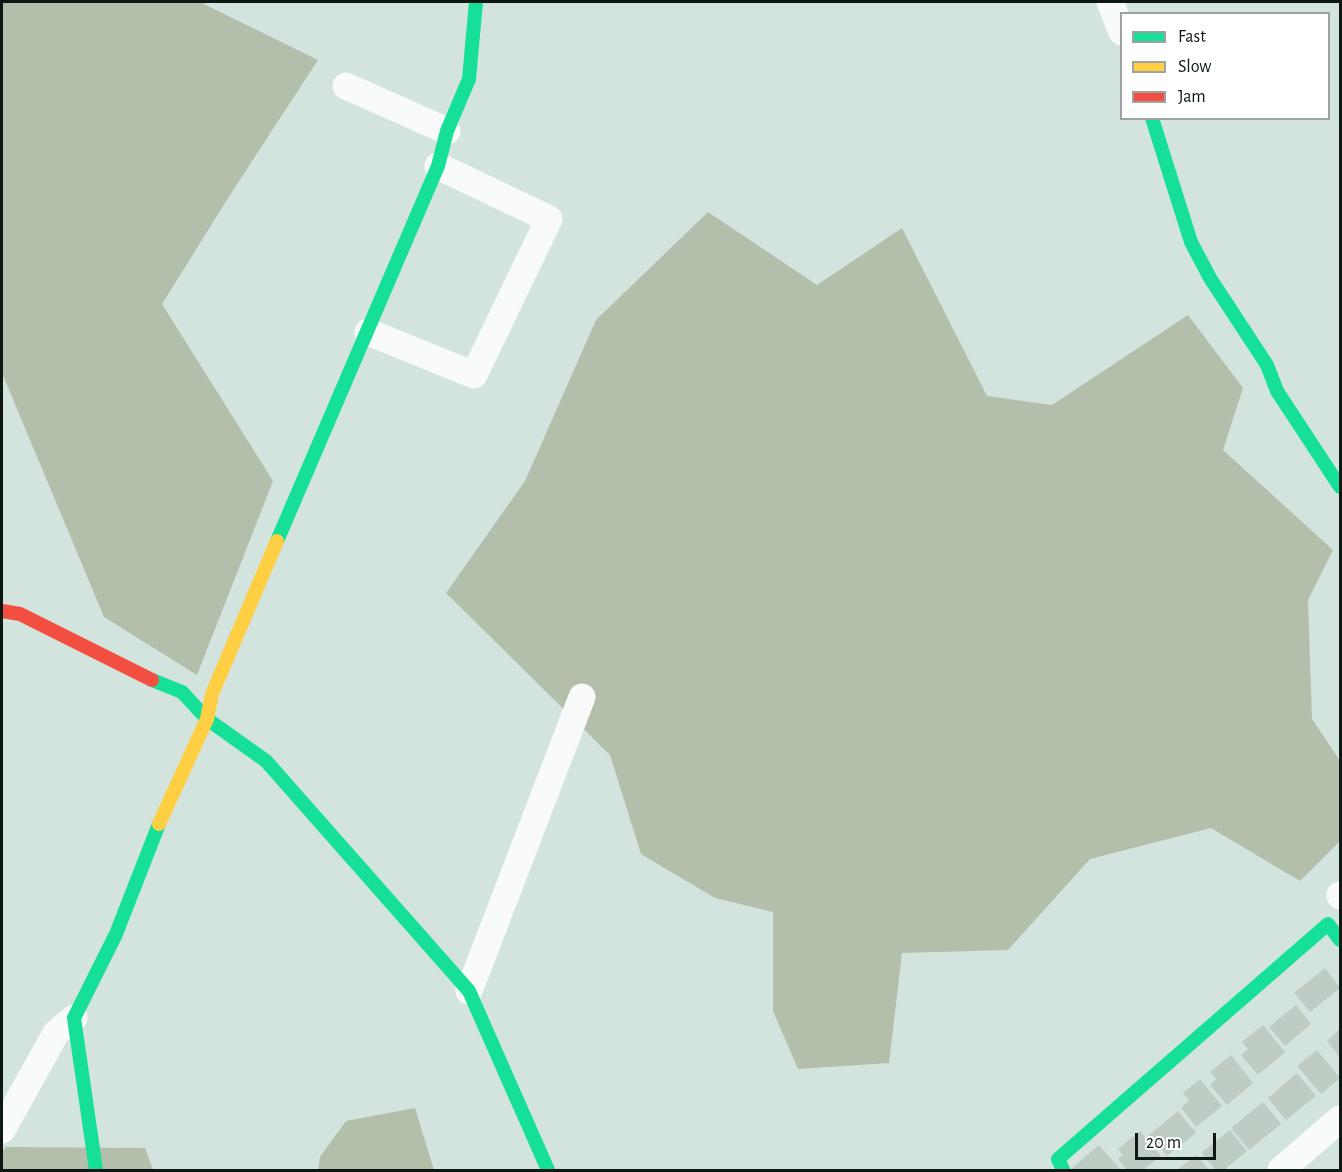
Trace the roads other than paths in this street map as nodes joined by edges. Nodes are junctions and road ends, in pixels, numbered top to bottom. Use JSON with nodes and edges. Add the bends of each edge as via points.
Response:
{"nodes":[{"id":1,"x":476,"y":2,"type":"edge"},
{"id":2,"x":1110,"y":2,"type":"edge"},
{"id":3,"x":1120,"y":27,"type":"edge"},
{"id":4,"x":345,"y":86,"type":"dead end"},
{"id":5,"x":1153,"y":120,"type":"edge"},
{"id":6,"x":447,"y":130,"type":"junction"},
{"id":7,"x":438,"y":166,"type":"junction"},
{"id":8,"x":368,"y":332,"type":"junction"},
{"id":9,"x":1341,"y":487,"type":"edge"},
{"id":10,"x":2,"y":611,"type":"edge"},
{"id":11,"x":582,"y":697,"type":"dead end"},
{"id":12,"x":207,"y":719,"type":"junction"},
{"id":13,"x":1341,"y":940,"type":"edge"},
{"id":14,"x":469,"y":991,"type":"junction"},
{"id":15,"x":74,"y":1018,"type":"junction"},
{"id":16,"x":1341,"y":1119,"type":"edge"},
{"id":17,"x":2,"y":1130,"type":"edge"},
{"id":18,"x":96,"y":1170,"type":"edge"},
{"id":19,"x":548,"y":1170,"type":"edge"},
{"id":20,"x":1063,"y":1170,"type":"edge"},
{"id":21,"x":1281,"y":1170,"type":"edge"}],
"edges":[{"from":1,"to":6,"type":"street","via":[[469,79]]},
{"from":2,"to":3,"type":"street"},
{"from":4,"to":6,"type":"street"},
{"from":5,"to":9,"type":"street","via":[[1191,242],[1267,365],[1277,391]]},
{"from":6,"to":7,"type":"street"},
{"from":7,"to":8,"type":"street"},
{"from":7,"to":8,"type":"street","via":[[549,219],[474,375]]},
{"from":8,"to":12,"type":"street","via":[[212,694]]},
{"from":10,"to":12,"type":"street","via":[[20,614],[182,692]]},
{"from":11,"to":14,"type":"street"},
{"from":12,"to":14,"type":"street","via":[[266,761]]},
{"from":12,"to":15,"type":"street","via":[[158,827],[116,934]]},
{"from":13,"to":20,"type":"street","via":[[1328,924],[1058,1159]]},
{"from":14,"to":19,"type":"street"},
{"from":15,"to":17,"type":"street","via":[[56,1033]]},
{"from":15,"to":18,"type":"street"},
{"from":16,"to":21,"type":"street"}]}
